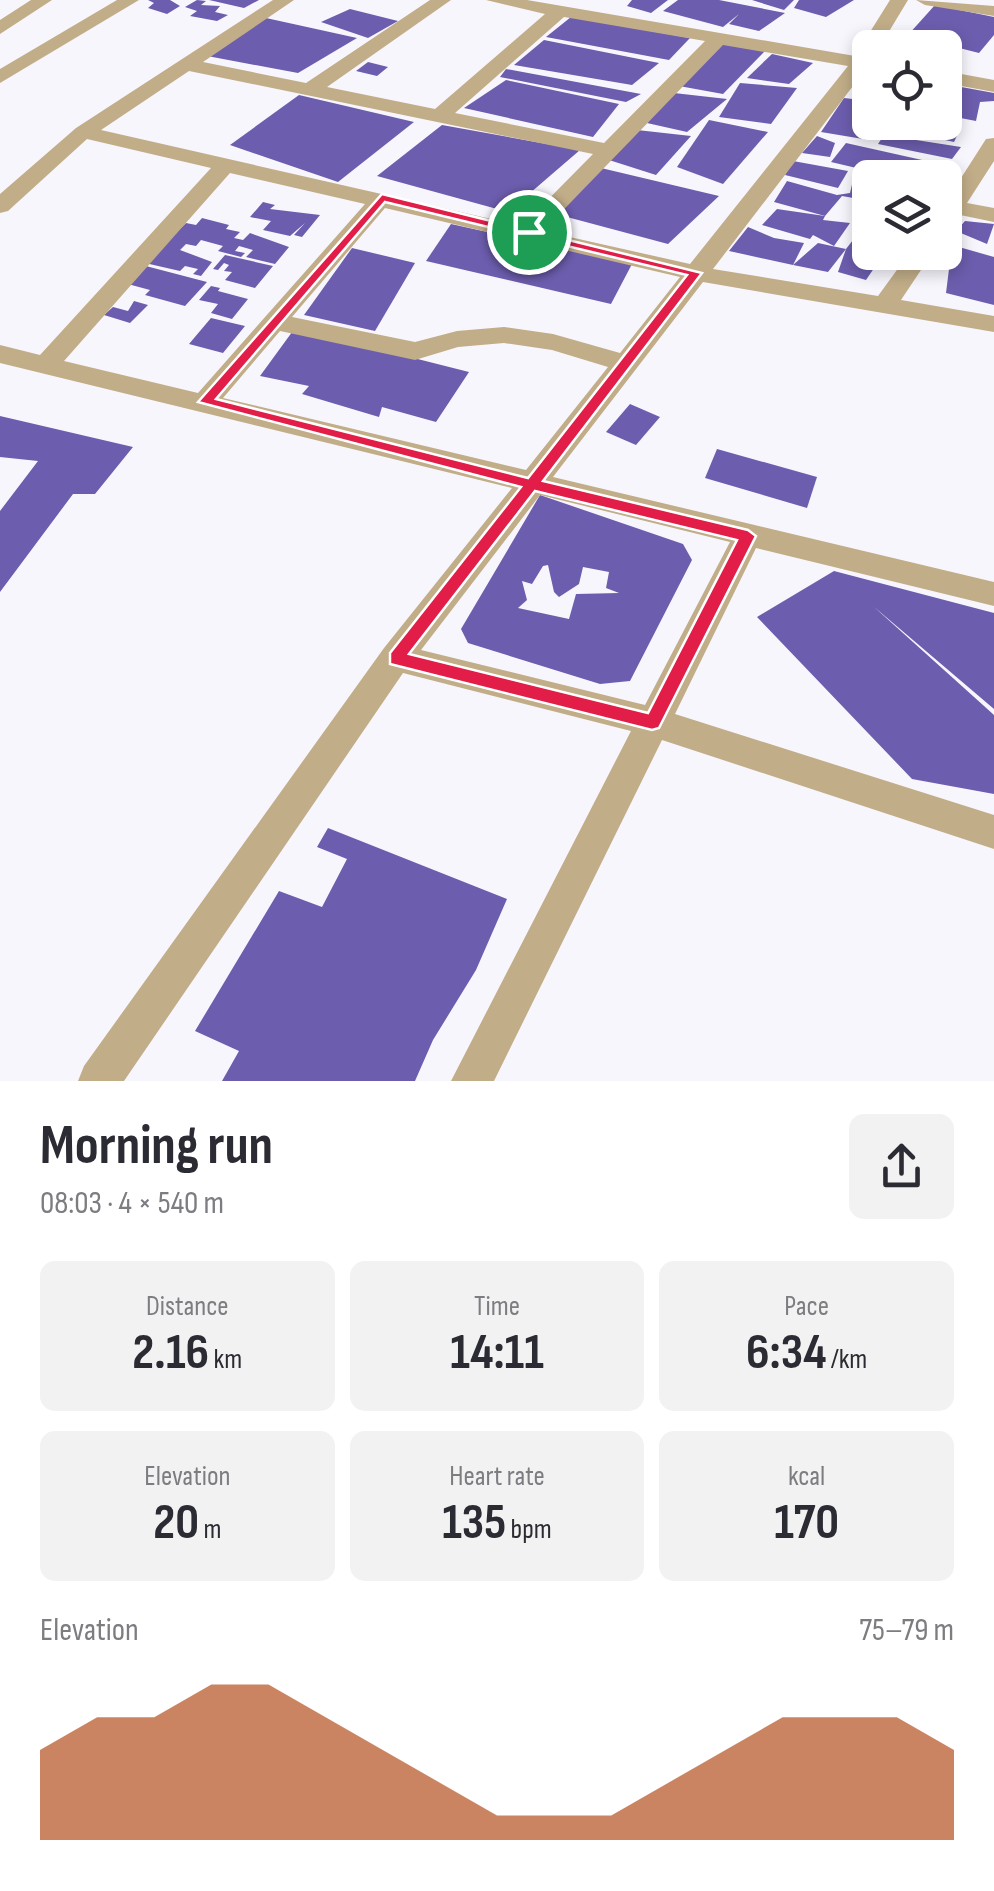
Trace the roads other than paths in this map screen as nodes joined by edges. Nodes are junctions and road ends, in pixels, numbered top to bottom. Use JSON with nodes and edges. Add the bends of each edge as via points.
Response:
{"nodes":[{"id":1,"x":43,"y":0,"type":"edge"},
{"id":2,"x":130,"y":0,"type":"edge"},
{"id":3,"x":285,"y":0,"type":"edge"},
{"id":4,"x":442,"y":0,"type":"edge"},
{"id":5,"x":495,"y":0,"type":"edge"},
{"id":6,"x":900,"y":0,"type":"edge"},
{"id":7,"x":924,"y":0,"type":"edge"},
{"id":8,"x":560,"y":11,"type":"junction"},
{"id":9,"x":994,"y":11,"type":"edge"},
{"id":10,"x":0,"y":28,"type":"edge"},
{"id":11,"x":883,"y":30,"type":"edge"},
{"id":12,"x":719,"y":38,"type":"junction"},
{"id":13,"x":852,"y":61,"type":"edge"},
{"id":14,"x":181,"y":64,"type":"junction"},
{"id":15,"x":0,"y":77,"type":"edge"},
{"id":16,"x":852,"y":79,"type":"edge"},
{"id":17,"x":962,"y":80,"type":"edge"},
{"id":18,"x":994,"y":86,"type":"edge"},
{"id":19,"x":311,"y":90,"type":"junction"},
{"id":20,"x":442,"y":114,"type":"junction"},
{"id":21,"x":83,"y":132,"type":"junction"},
{"id":22,"x":606,"y":150,"type":"junction"},
{"id":23,"x":991,"y":154,"type":"edge"},
{"id":24,"x":227,"y":163,"type":"junction"},
{"id":25,"x":962,"y":196,"type":"edge"},
{"id":26,"x":382,"y":198,"type":"junction"},
{"id":27,"x":0,"y":206,"type":"edge"},
{"id":28,"x":962,"y":214,"type":"edge"},
{"id":29,"x":994,"y":215,"type":"edge"},
{"id":30,"x":529,"y":232,"type":"junction"},
{"id":31,"x":909,"y":270,"type":"edge"},
{"id":32,"x":695,"y":273,"type":"junction"},
{"id":33,"x":886,"y":303,"type":"junction"},
{"id":34,"x":275,"y":322,"type":"junction"},
{"id":35,"x":994,"y":324,"type":"edge"},
{"id":36,"x":0,"y":354,"type":"edge"},
{"id":37,"x":626,"y":363,"type":"junction"},
{"id":38,"x":46,"y":364,"type":"junction"},
{"id":39,"x":206,"y":402,"type":"junction"},
{"id":40,"x":532,"y":484,"type":"junction"},
{"id":41,"x":748,"y":536,"type":"junction"},
{"id":42,"x":994,"y":594,"type":"edge"},
{"id":43,"x":396,"y":658,"type":"junction"},
{"id":44,"x":652,"y":722,"type":"junction"},
{"id":45,"x":994,"y":832,"type":"edge"},
{"id":46,"x":99,"y":1081,"type":"edge"},
{"id":47,"x":472,"y":1081,"type":"edge"}],
"edges":[{"from":1,"to":10,"type":"street"},
{"from":2,"to":15,"type":"street"},
{"from":3,"to":14,"type":"street"},
{"from":4,"to":19,"type":"street"},
{"from":5,"to":8,"type":"street"},
{"from":6,"to":11,"type":"street"},
{"from":7,"to":9,"type":"street"},
{"from":8,"to":12,"type":"street"},
{"from":8,"to":20,"type":"street"},
{"from":12,"to":13,"type":"street"},
{"from":12,"to":22,"type":"street"},
{"from":14,"to":19,"type":"street"},
{"from":14,"to":21,"type":"street"},
{"from":16,"to":32,"type":"street"},
{"from":17,"to":18,"type":"street"},
{"from":19,"to":20,"type":"street"},
{"from":20,"to":22,"type":"street"},
{"from":21,"to":24,"type":"street"},
{"from":21,"to":27,"type":"street"},
{"from":22,"to":30,"type":"street"},
{"from":23,"to":25,"type":"street"},
{"from":24,"to":26,"type":"street"},
{"from":24,"to":38,"type":"street"},
{"from":26,"to":30,"type":"street"},
{"from":26,"to":34,"type":"street"},
{"from":28,"to":29,"type":"street"},
{"from":30,"to":32,"type":"street"},
{"from":31,"to":33,"type":"street"},
{"from":32,"to":33,"type":"street"},
{"from":32,"to":37,"type":"street"},
{"from":33,"to":35,"type":"street"},
{"from":34,"to":37,"type":"street","via":[[415,351],[504,335]]},
{"from":34,"to":39,"type":"street"},
{"from":36,"to":38,"type":"street"},
{"from":37,"to":40,"type":"street"},
{"from":38,"to":39,"type":"street"},
{"from":39,"to":40,"type":"street"},
{"from":40,"to":41,"type":"street"},
{"from":40,"to":43,"type":"street"},
{"from":41,"to":42,"type":"street"},
{"from":41,"to":44,"type":"street"},
{"from":43,"to":44,"type":"street"},
{"from":43,"to":46,"type":"street"},
{"from":44,"to":45,"type":"street"},
{"from":44,"to":47,"type":"street"}]}
